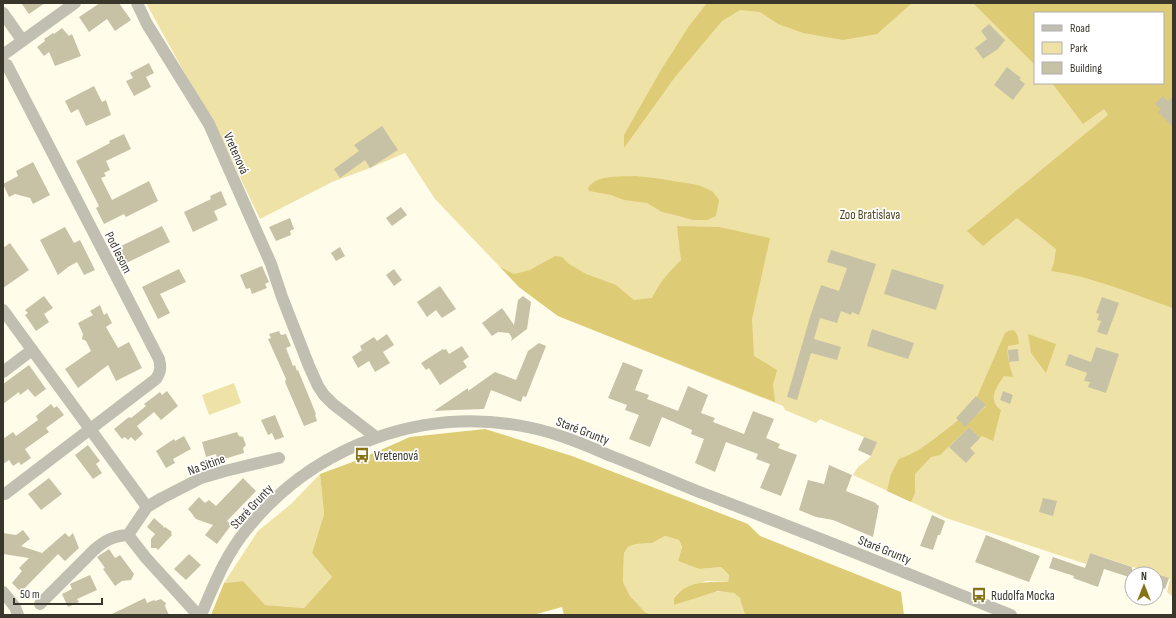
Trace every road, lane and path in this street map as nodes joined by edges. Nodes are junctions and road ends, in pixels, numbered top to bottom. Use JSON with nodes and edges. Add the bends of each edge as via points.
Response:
{"nodes":[{"id":1,"x":75,"y":3,"type":"edge"},
{"id":2,"x":137,"y":3,"type":"edge"},
{"id":3,"x":3,"y":13,"type":"edge"},
{"id":4,"x":22,"y":40,"type":"junction"},
{"id":5,"x":5,"y":60,"type":"edge"},
{"id":6,"x":3,"y":310,"type":"edge"},
{"id":7,"x":32,"y":350,"type":"junction"},
{"id":8,"x":3,"y":372,"type":"edge"},
{"id":9,"x":91,"y":429,"type":"junction"},
{"id":10,"x":375,"y":437,"type":"junction"},
{"id":11,"x":279,"y":458,"type":"dead end"},
{"id":12,"x":5,"y":494,"type":"dead end"},
{"id":13,"x":147,"y":507,"type":"junction"},
{"id":14,"x":128,"y":535,"type":"junction"},
{"id":15,"x":3,"y":592,"type":"edge"},
{"id":16,"x":40,"y":604,"type":"dead end"},
{"id":17,"x":18,"y":615,"type":"edge"},
{"id":18,"x":200,"y":615,"type":"edge"},
{"id":19,"x":1011,"y":615,"type":"edge"}],
"edges":[{"from":1,"to":4,"type":"street"},
{"from":2,"to":10,"type":"street","name":"Vretenová","via":[[147,24],[209,124],[271,264],[318,386],[333,404]]},
{"from":3,"to":4,"type":"street"},
{"from":4,"to":5,"type":"street"},
{"from":5,"to":9,"type":"street","name":"Pod lesom","via":[[161,367],[156,378]]},
{"from":6,"to":7,"type":"street"},
{"from":7,"to":8,"type":"street"},
{"from":7,"to":9,"type":"street"},
{"from":9,"to":12,"type":"street"},
{"from":9,"to":13,"type":"street"},
{"from":10,"to":18,"type":"street","name":"Staré Grunty","via":[[316,467],[284,491],[260,514],[232,550]]},
{"from":10,"to":19,"type":"street","name":"Staré Grunty","via":[[406,428],[462,421],[511,424],[554,433]]},
{"from":11,"to":13,"type":"street","name":"Na Sitine","via":[[202,478]]},
{"from":13,"to":14,"type":"street","name":"Na Sitine"},
{"from":14,"to":16,"type":"street","via":[[102,543]]},
{"from":14,"to":18,"type":"street","via":[[146,558]]},
{"from":15,"to":17,"type":"street"}]}
